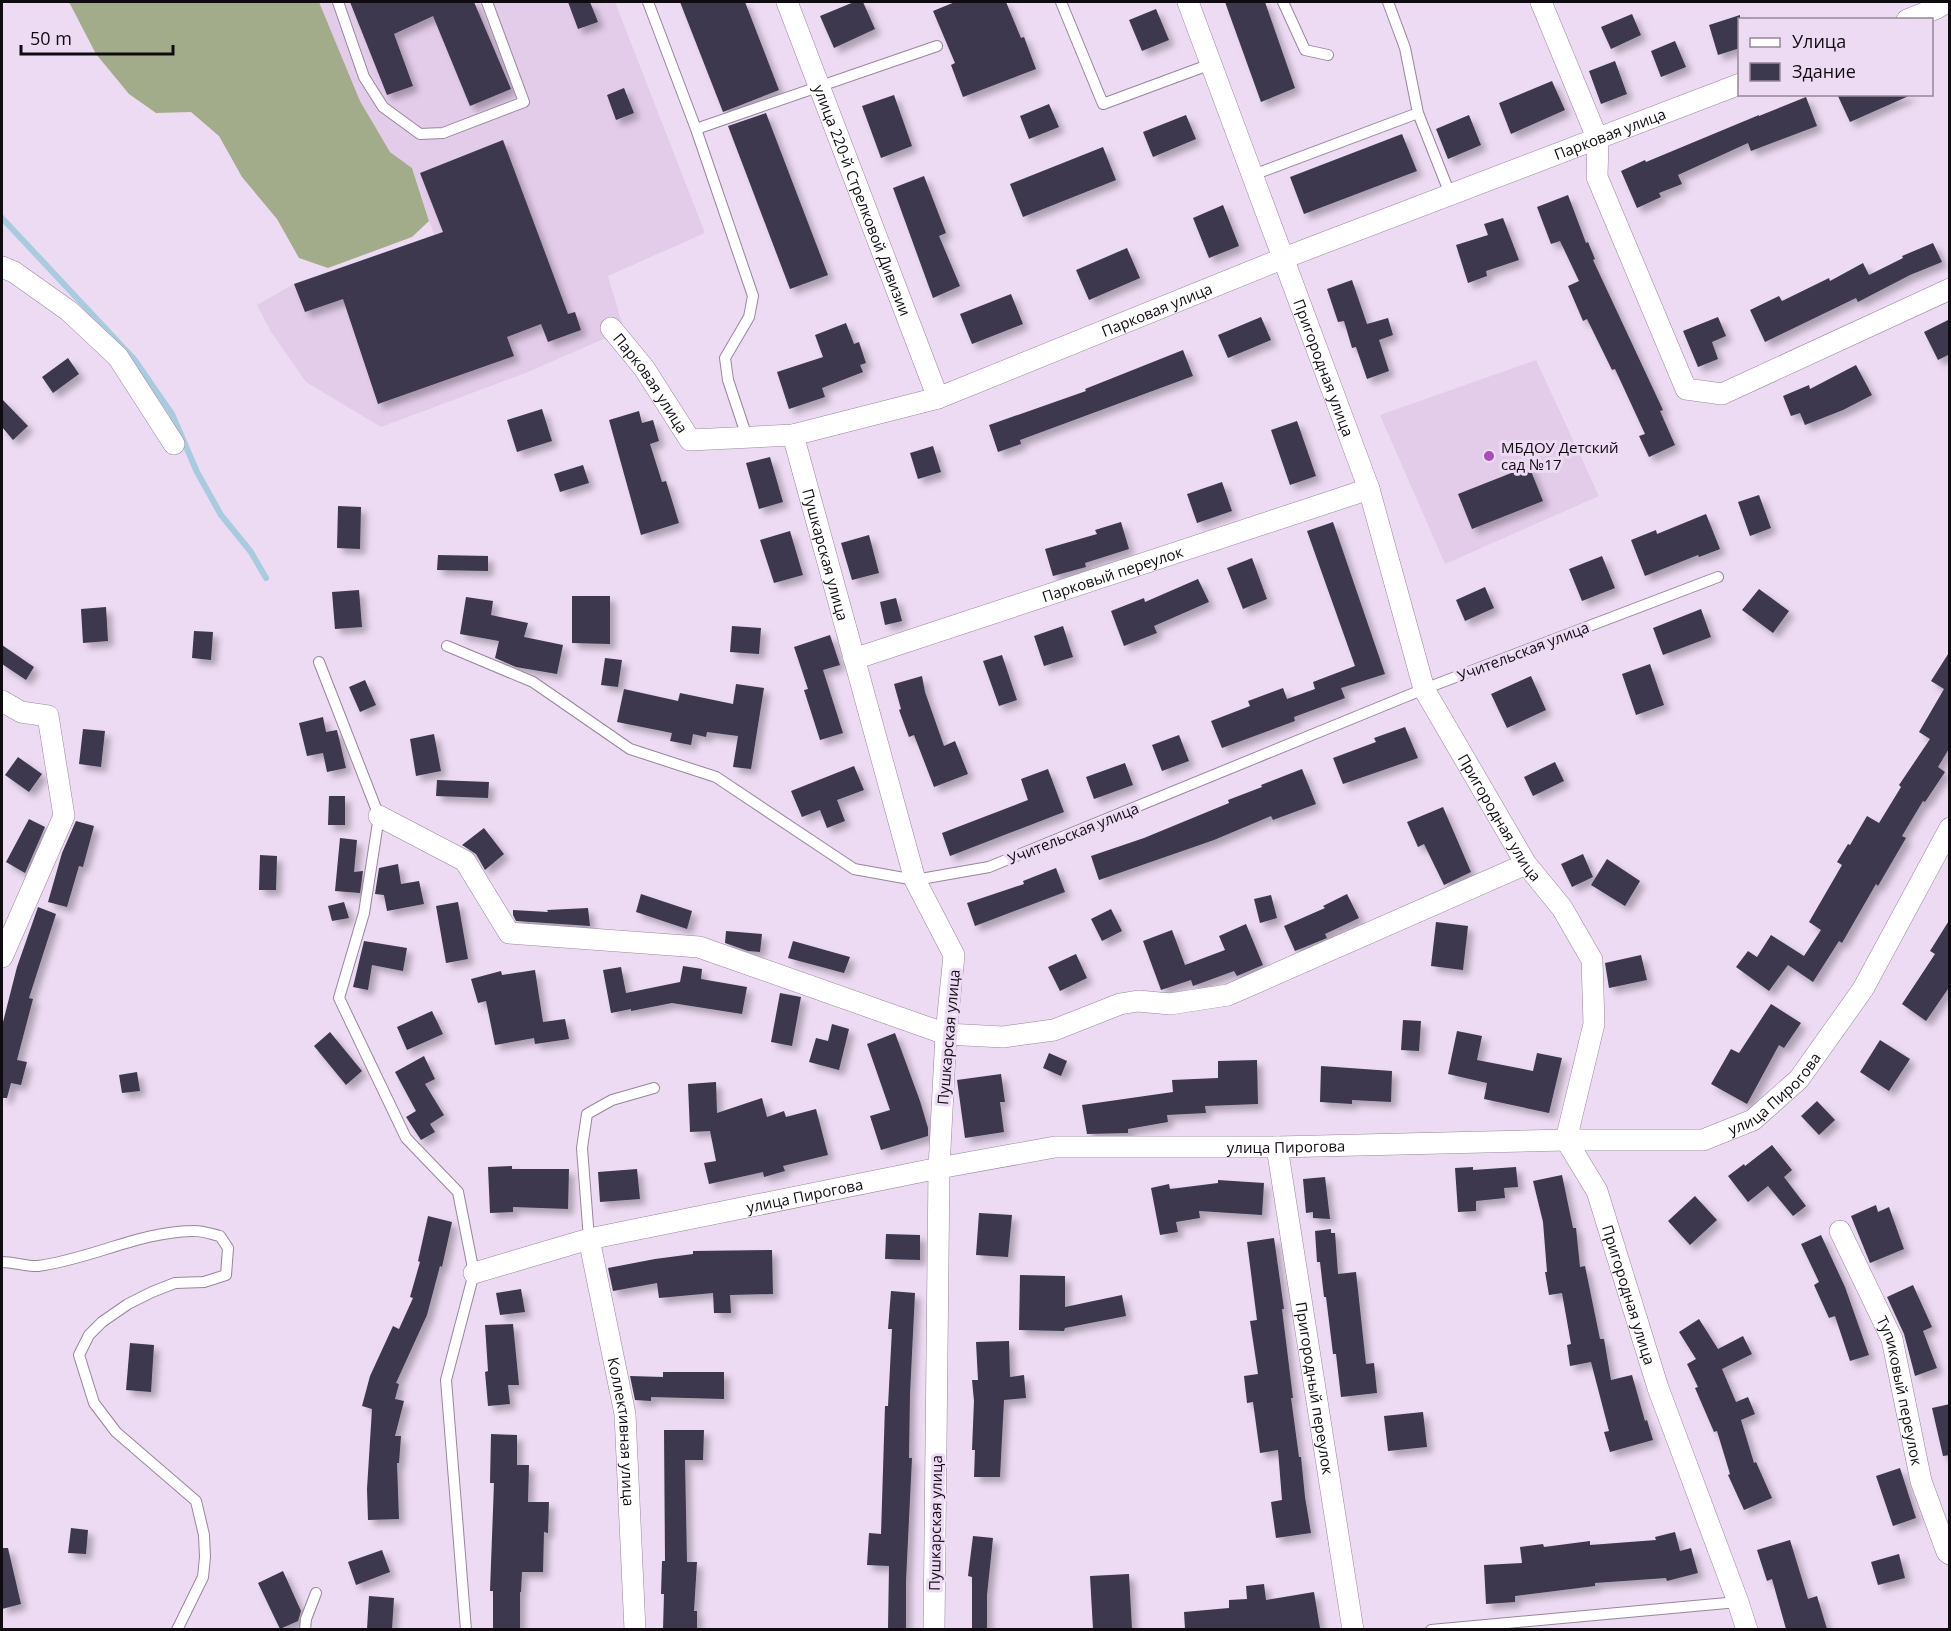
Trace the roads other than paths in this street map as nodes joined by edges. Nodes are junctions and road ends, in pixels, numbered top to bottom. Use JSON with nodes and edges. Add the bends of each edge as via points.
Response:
{"nodes":[{"id":1,"x":338,"y":2,"type":"edge"},
{"id":2,"x":487,"y":2,"type":"edge"},
{"id":3,"x":648,"y":2,"type":"edge"},
{"id":4,"x":787,"y":2,"type":"edge"},
{"id":5,"x":1061,"y":2,"type":"edge"},
{"id":6,"x":1188,"y":2,"type":"edge"},
{"id":7,"x":1283,"y":2,"type":"edge"},
{"id":8,"x":1388,"y":2,"type":"edge"},
{"id":9,"x":1541,"y":2,"type":"edge"},
{"id":10,"x":1947,"y":2,"type":"edge"},
{"id":11,"x":1912,"y":18,"type":"edge"},
{"id":12,"x":938,"y":46,"type":"dead end"},
{"id":13,"x":1328,"y":55,"type":"dead end"},
{"id":14,"x":1211,"y":64,"type":"junction"},
{"id":15,"x":1738,"y":85,"type":"edge"},
{"id":16,"x":820,"y":88,"type":"junction"},
{"id":17,"x":1418,"y":113,"type":"junction"},
{"id":18,"x":696,"y":129,"type":"junction"},
{"id":19,"x":1598,"y":140,"type":"junction"},
{"id":20,"x":1253,"y":175,"type":"junction"},
{"id":21,"x":1450,"y":194,"type":"junction"},
{"id":22,"x":1284,"y":258,"type":"junction"},
{"id":23,"x":2,"y":267,"type":"edge"},
{"id":24,"x":1950,"y":289,"type":"edge"},
{"id":25,"x":611,"y":328,"type":"dead end"},
{"id":26,"x":938,"y":398,"type":"junction"},
{"id":27,"x":793,"y":435,"type":"junction"},
{"id":28,"x":747,"y":437,"type":"junction"},
{"id":29,"x":174,"y":444,"type":"dead end"},
{"id":30,"x":1369,"y":489,"type":"junction"},
{"id":31,"x":1718,"y":577,"type":"dead end"},
{"id":32,"x":447,"y":646,"type":"dead end"},
{"id":33,"x":854,"y":659,"type":"junction"},
{"id":34,"x":319,"y":662,"type":"dead end"},
{"id":35,"x":1424,"y":689,"type":"junction"},
{"id":36,"x":2,"y":701,"type":"edge"},
{"id":37,"x":379,"y":816,"type":"junction"},
{"id":38,"x":1950,"y":828,"type":"edge"},
{"id":39,"x":1526,"y":864,"type":"junction"},
{"id":40,"x":915,"y":880,"type":"junction"},
{"id":41,"x":2,"y":957,"type":"edge"},
{"id":42,"x":946,"y":1034,"type":"junction"},
{"id":43,"x":654,"y":1088,"type":"dead end"},
{"id":44,"x":1566,"y":1140,"type":"junction"},
{"id":45,"x":1277,"y":1147,"type":"junction"},
{"id":46,"x":939,"y":1168,"type":"junction"},
{"id":47,"x":1839,"y":1231,"type":"dead end"},
{"id":48,"x":589,"y":1239,"type":"junction"},
{"id":49,"x":2,"y":1262,"type":"edge"},
{"id":50,"x":474,"y":1273,"type":"junction"},
{"id":51,"x":1950,"y":1554,"type":"edge"},
{"id":52,"x":316,"y":1593,"type":"dead end"},
{"id":53,"x":1738,"y":1602,"type":"junction"},
{"id":54,"x":177,"y":1629,"type":"edge"},
{"id":55,"x":305,"y":1629,"type":"edge"},
{"id":56,"x":466,"y":1629,"type":"edge"},
{"id":57,"x":635,"y":1629,"type":"edge"},
{"id":58,"x":934,"y":1629,"type":"edge"},
{"id":59,"x":1353,"y":1629,"type":"edge"},
{"id":60,"x":1431,"y":1629,"type":"edge"},
{"id":61,"x":1747,"y":1629,"type":"edge"}],
"edges":[{"from":1,"to":2,"type":"lane","via":[[364,77],[383,107],[420,134],[443,133],[524,102]]},
{"from":3,"to":18,"type":"lane"},
{"from":4,"to":16,"type":"street","name":"улица 220-й Стрелковой Дивизии"},
{"from":5,"to":14,"type":"lane","via":[[1103,104]]},
{"from":6,"to":14,"type":"street","name":"Пригородная улица"},
{"from":7,"to":13,"type":"lane","via":[[1305,50]]},
{"from":8,"to":17,"type":"lane","via":[[1405,48]]},
{"from":9,"to":19,"type":"street"},
{"from":10,"to":11,"type":"street"},
{"from":12,"to":16,"type":"lane"},
{"from":14,"to":20,"type":"street","name":"Пригородная улица"},
{"from":15,"to":19,"type":"street","name":"Парковая улица"},
{"from":16,"to":18,"type":"lane"},
{"from":16,"to":26,"type":"street","name":"улица 220-й Стрелковой Дивизии"},
{"from":17,"to":20,"type":"lane"},
{"from":17,"to":21,"type":"lane"},
{"from":18,"to":28,"type":"lane","via":[[753,296],[749,317],[725,358],[728,380]]},
{"from":19,"to":21,"type":"street","name":"Парковая улица"},
{"from":19,"to":24,"type":"street","via":[[1597,177],[1686,389],[1722,394]]},
{"from":20,"to":22,"type":"street","name":"Пригородная улица"},
{"from":21,"to":22,"type":"street","name":"Парковая улица"},
{"from":22,"to":26,"type":"street","name":"Парковая улица"},
{"from":22,"to":30,"type":"street","name":"Пригородная улица"},
{"from":23,"to":29,"type":"street","via":[[69,311],[118,357]]},
{"from":25,"to":28,"type":"street","name":"Парковая улица","via":[[644,368],[690,440]]},
{"from":26,"to":27,"type":"street","name":"Парковая улица"},
{"from":27,"to":28,"type":"street","name":"Парковая улица"},
{"from":27,"to":33,"type":"street","name":"Пушкарская улица"},
{"from":30,"to":33,"type":"street","name":"Парковый переулок"},
{"from":30,"to":35,"type":"street","name":"Пригородная улица"},
{"from":31,"to":35,"type":"lane","name":"Учительская улица"},
{"from":32,"to":40,"type":"lane","name":"Учительская улица","via":[[533,682],[630,749],[716,777],[854,869]]},
{"from":33,"to":40,"type":"street","name":"Пушкарская улица"},
{"from":34,"to":37,"type":"lane"},
{"from":35,"to":39,"type":"street","name":"Пригородная улица"},
{"from":35,"to":40,"type":"lane","name":"Учительская улица","via":[[989,867]]},
{"from":36,"to":41,"type":"street","via":[[21,712],[48,716],[64,816]]},
{"from":37,"to":42,"type":"street","via":[[465,861],[509,933],[699,947]]},
{"from":37,"to":50,"type":"lane","via":[[364,913],[339,998],[406,1138],[458,1192]]},
{"from":38,"to":44,"type":"street","name":"улица Пирогова","via":[[1863,989],[1799,1078],[1753,1120],[1702,1140]]},
{"from":39,"to":42,"type":"street","via":[[1228,994],[1170,1004],[1120,1004],[1054,1030],[1003,1037]]},
{"from":39,"to":44,"type":"street","name":"Пригородная улица","via":[[1562,908],[1592,960],[1594,1024]]},
{"from":40,"to":42,"type":"street","name":"Пушкарская улица","via":[[954,955]]},
{"from":42,"to":46,"type":"street","name":"Пушкарская улица"},
{"from":43,"to":48,"type":"lane","via":[[612,1100],[587,1114],[582,1148]]},
{"from":44,"to":45,"type":"street","name":"улица Пирогова"},
{"from":44,"to":53,"type":"street","name":"Пригородная улица","via":[[1597,1191],[1658,1388]]},
{"from":45,"to":46,"type":"street","name":"улица Пирогова","via":[[1055,1147]]},
{"from":45,"to":59,"type":"street","name":"Пригородный переулок"},
{"from":46,"to":48,"type":"street","name":"улица Пирогова"},
{"from":46,"to":58,"type":"street","name":"Пушкарская улица"},
{"from":47,"to":51,"type":"street","name":"Тупиковый переулок","via":[[1892,1339],[1921,1481]]},
{"from":48,"to":50,"type":"street","name":"улица Пирогова"},
{"from":48,"to":57,"type":"street","name":"Коллективная улица","via":[[625,1414]]},
{"from":49,"to":54,"type":"lane","via":[[36,1266],[125,1242],[194,1231],[220,1236],[228,1248],[226,1275],[204,1282],[175,1283],[128,1304],[89,1335],[79,1355],[94,1403],[116,1432],[196,1501],[204,1535],[203,1577]]},
{"from":50,"to":56,"type":"lane","via":[[446,1380]]},
{"from":52,"to":55,"type":"lane"},
{"from":53,"to":60,"type":"lane"},
{"from":53,"to":61,"type":"street","name":"Пригородная улица"}]}
